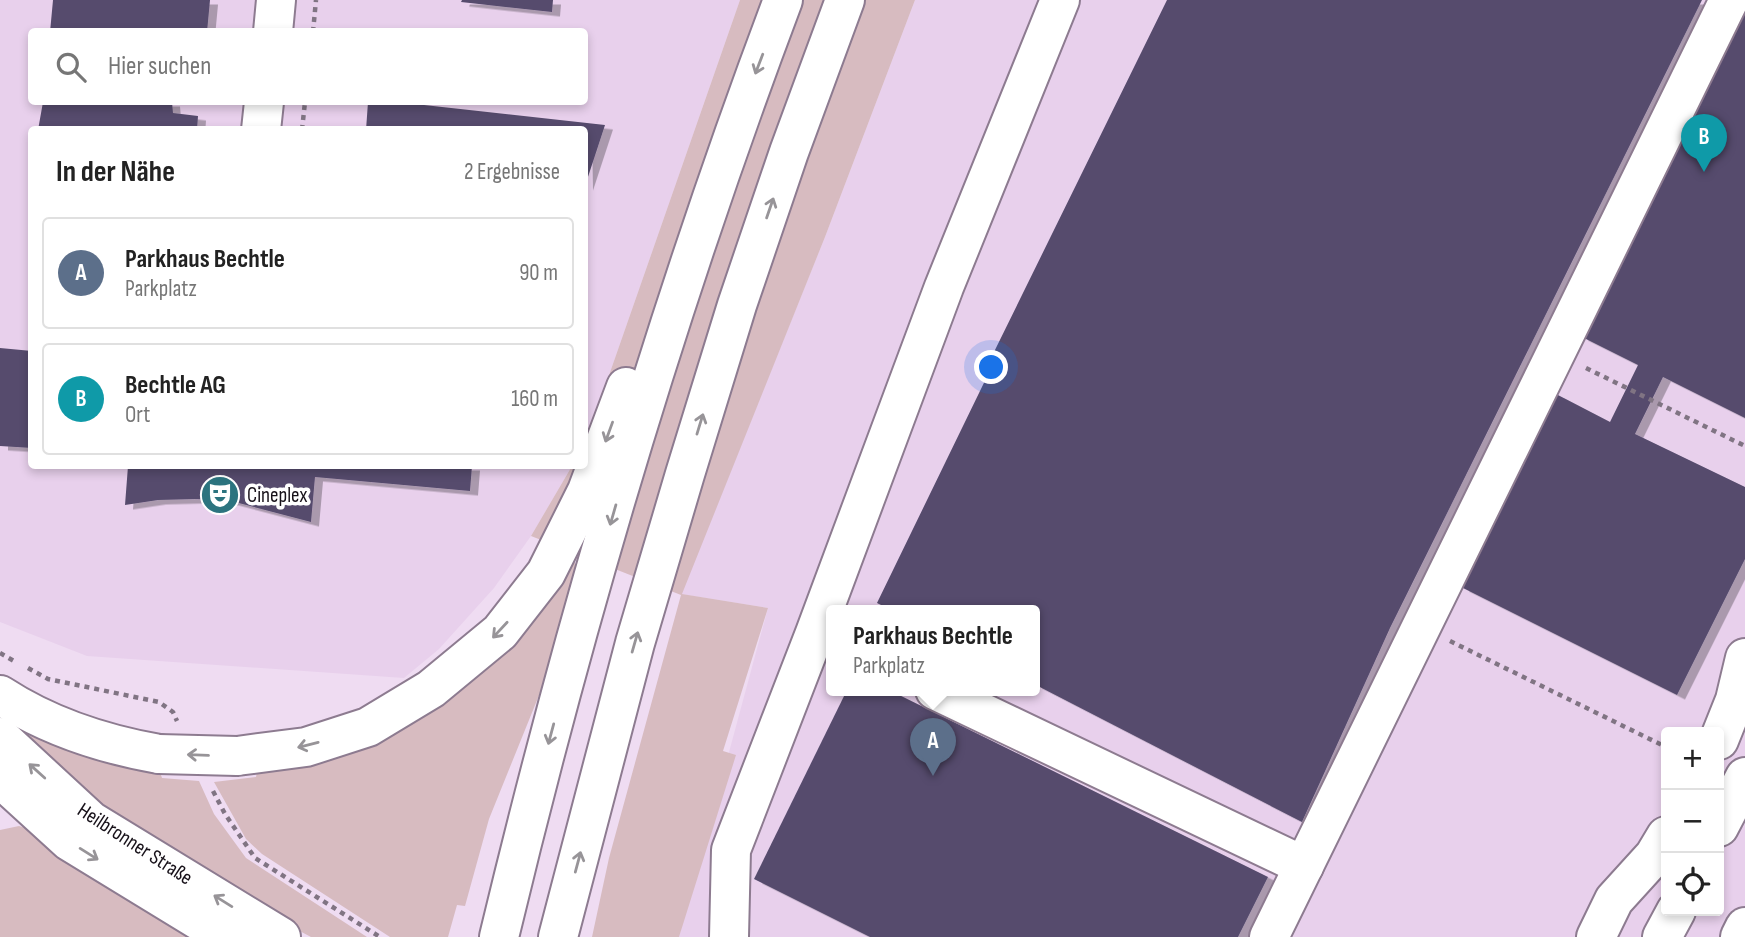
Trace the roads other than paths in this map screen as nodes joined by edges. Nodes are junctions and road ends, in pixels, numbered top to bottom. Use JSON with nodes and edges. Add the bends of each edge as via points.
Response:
{"nodes":[{"id":1,"x":276,"y":0,"type":"edge"},
{"id":2,"x":783,"y":0,"type":"edge"},
{"id":3,"x":845,"y":0,"type":"edge"},
{"id":4,"x":1060,"y":0,"type":"edge"},
{"id":5,"x":1729,"y":0,"type":"edge"},
{"id":6,"x":272,"y":28,"type":"edge"},
{"id":7,"x":264,"y":105,"type":"edge"},
{"id":8,"x":261,"y":126,"type":"edge"},
{"id":9,"x":682,"y":285,"type":"junction"},
{"id":10,"x":834,"y":605,"type":"edge"},
{"id":11,"x":823,"y":637,"type":"edge"},
{"id":12,"x":1745,"y":657,"type":"edge"},
{"id":13,"x":0,"y":695,"type":"edge"},
{"id":14,"x":947,"y":696,"type":"edge"},
{"id":15,"x":1724,"y":728,"type":"edge"},
{"id":16,"x":2,"y":754,"type":"edge"},
{"id":17,"x":1745,"y":777,"type":"edge"},
{"id":18,"x":1724,"y":817,"type":"edge"},
{"id":19,"x":1661,"y":844,"type":"edge"},
{"id":20,"x":1304,"y":866,"type":"junction"},
{"id":21,"x":1673,"y":916,"type":"edge"},
{"id":22,"x":1745,"y":927,"type":"edge"},
{"id":23,"x":559,"y":933,"type":"edge"},
{"id":24,"x":226,"y":937,"type":"edge"},
{"id":25,"x":281,"y":937,"type":"edge"},
{"id":26,"x":499,"y":937,"type":"edge"},
{"id":27,"x":729,"y":937,"type":"edge"},
{"id":28,"x":1269,"y":937,"type":"edge"},
{"id":29,"x":1596,"y":937,"type":"edge"},
{"id":30,"x":1662,"y":937,"type":"edge"},
{"id":31,"x":1740,"y":937,"type":"edge"}],
"edges":[{"from":1,"to":6,"type":"main road"},
{"from":2,"to":9,"type":"main road","one_way":true},
{"from":23,"to":3,"type":"main road","one_way":true,"via":[[685,474],[746,279]]},
{"from":4,"to":10,"type":"main road","via":[[944,286]]},
{"from":5,"to":20,"type":"main road"},
{"from":7,"to":8,"type":"main road"},
{"from":9,"to":13,"type":"main road","one_way":true,"bridge":true,"via":[[644,332],[587,491],[546,573],[500,632],[431,689],[368,727],[306,747],[237,756],[159,754],[79,735]]},
{"from":9,"to":26,"type":"main road","one_way":true,"via":[[530,808]]},
{"from":11,"to":27,"type":"main road","via":[[732,850]]},
{"from":12,"to":15,"type":"main road"},
{"from":14,"to":20,"type":"main road"},
{"from":16,"to":24,"type":"main road","name":"Heilbronner Straße","one_way":true,"via":[[69,841]]},
{"from":25,"to":16,"type":"main road","name":"Heilbronner Straße","one_way":true,"via":[[92,821]]},
{"from":17,"to":18,"type":"main road"},
{"from":19,"to":29,"type":"main road","via":[[1614,900]]},
{"from":20,"to":28,"type":"main road"},
{"from":21,"to":30,"type":"main road"},
{"from":22,"to":31,"type":"main road"}]}
